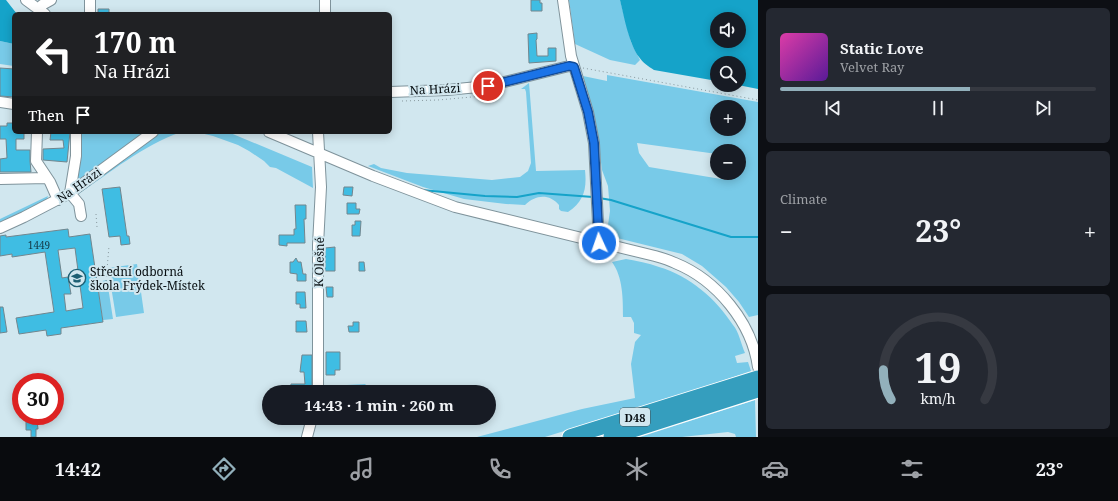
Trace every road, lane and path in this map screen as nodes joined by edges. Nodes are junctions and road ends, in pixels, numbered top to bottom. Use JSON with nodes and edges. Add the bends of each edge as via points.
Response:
{"nodes":[{"id":1,"x":26,"y":0,"type":"edge"},
{"id":2,"x":51,"y":0,"type":"edge"},
{"id":3,"x":90,"y":0,"type":"edge"},
{"id":4,"x":325,"y":0,"type":"edge"},
{"id":5,"x":563,"y":0,"type":"edge"},
{"id":6,"x":42,"y":12,"type":"edge"},
{"id":7,"x":90,"y":12,"type":"edge"},
{"id":8,"x":325,"y":12,"type":"edge"},
{"id":9,"x":574,"y":67,"type":"junction"},
{"id":10,"x":392,"y":92,"type":"edge"},
{"id":11,"x":758,"y":100,"type":"edge"},
{"id":12,"x":0,"y":102,"type":"edge"},
{"id":13,"x":12,"y":104,"type":"edge"},
{"id":14,"x":37,"y":134,"type":"edge"},
{"id":15,"x":76,"y":134,"type":"edge"},
{"id":16,"x":150,"y":134,"type":"edge"},
{"id":17,"x":274,"y":134,"type":"edge"},
{"id":18,"x":318,"y":134,"type":"edge"},
{"id":19,"x":319,"y":152,"type":"junction"},
{"id":20,"x":47,"y":178,"type":"junction"},
{"id":21,"x":0,"y":179,"type":"edge"},
{"id":22,"x":70,"y":193,"type":"junction"},
{"id":23,"x":58,"y":200,"type":"junction"},
{"id":24,"x":96,"y":214,"type":"dead end"},
{"id":25,"x":82,"y":216,"type":"dead end"},
{"id":26,"x":97,"y":227,"type":"dead end"},
{"id":27,"x":0,"y":228,"type":"edge"},
{"id":28,"x":599,"y":243,"type":"junction"},
{"id":29,"x":109,"y":246,"type":"dead end"},
{"id":30,"x":106,"y":280,"type":"dead end"},
{"id":31,"x":758,"y":368,"type":"edge"},
{"id":32,"x":318,"y":385,"type":"edge"},
{"id":33,"x":754,"y":385,"type":"edge"},
{"id":34,"x":310,"y":425,"type":"edge"},
{"id":35,"x":307,"y":437,"type":"edge"},
{"id":36,"x":570,"y":437,"type":"edge"},
{"id":37,"x":611,"y":437,"type":"edge"}],
"edges":[{"from":1,"to":6,"type":"street"},
{"from":2,"to":6,"type":"street","via":[[42,5]]},
{"from":3,"to":7,"type":"street"},
{"from":4,"to":8,"type":"street"},
{"from":5,"to":9,"type":"street"},
{"from":9,"to":10,"type":"street","name":"Na Hrázi","via":[[569,66],[488,86]]},
{"from":9,"to":11,"type":"path"},
{"from":9,"to":28,"type":"street","via":[[593,135]]},
{"from":12,"to":13,"type":"street"},
{"from":14,"to":20,"type":"street","via":[[36,161]]},
{"from":15,"to":22,"type":"street","via":[[76,156]]},
{"from":16,"to":22,"type":"street","name":"Na Hrázi"},
{"from":17,"to":19,"type":"street"},
{"from":18,"to":19,"type":"street","name":"K Olešné"},
{"from":19,"to":28,"type":"street","via":[[373,176],[456,207]]},
{"from":19,"to":32,"type":"street","name":"K Olešné","via":[[321,187],[318,245]]},
{"from":20,"to":21,"type":"street"},
{"from":20,"to":23,"type":"street"},
{"from":22,"to":23,"type":"street","name":"Na Hrázi"},
{"from":22,"to":25,"type":"street","via":[[79,204]]},
{"from":23,"to":27,"type":"street","name":"Na Hrázi"},
{"from":24,"to":26,"type":"path"},
{"from":28,"to":31,"type":"street","via":[[655,256],[676,263],[698,275],[736,312],[752,344]]},
{"from":29,"to":30,"type":"path"},
{"from":33,"to":36,"type":"highway","number":"D48"},
{"from":33,"to":37,"type":"highway","number":"D48"},
{"from":34,"to":35,"type":"street"}]}
